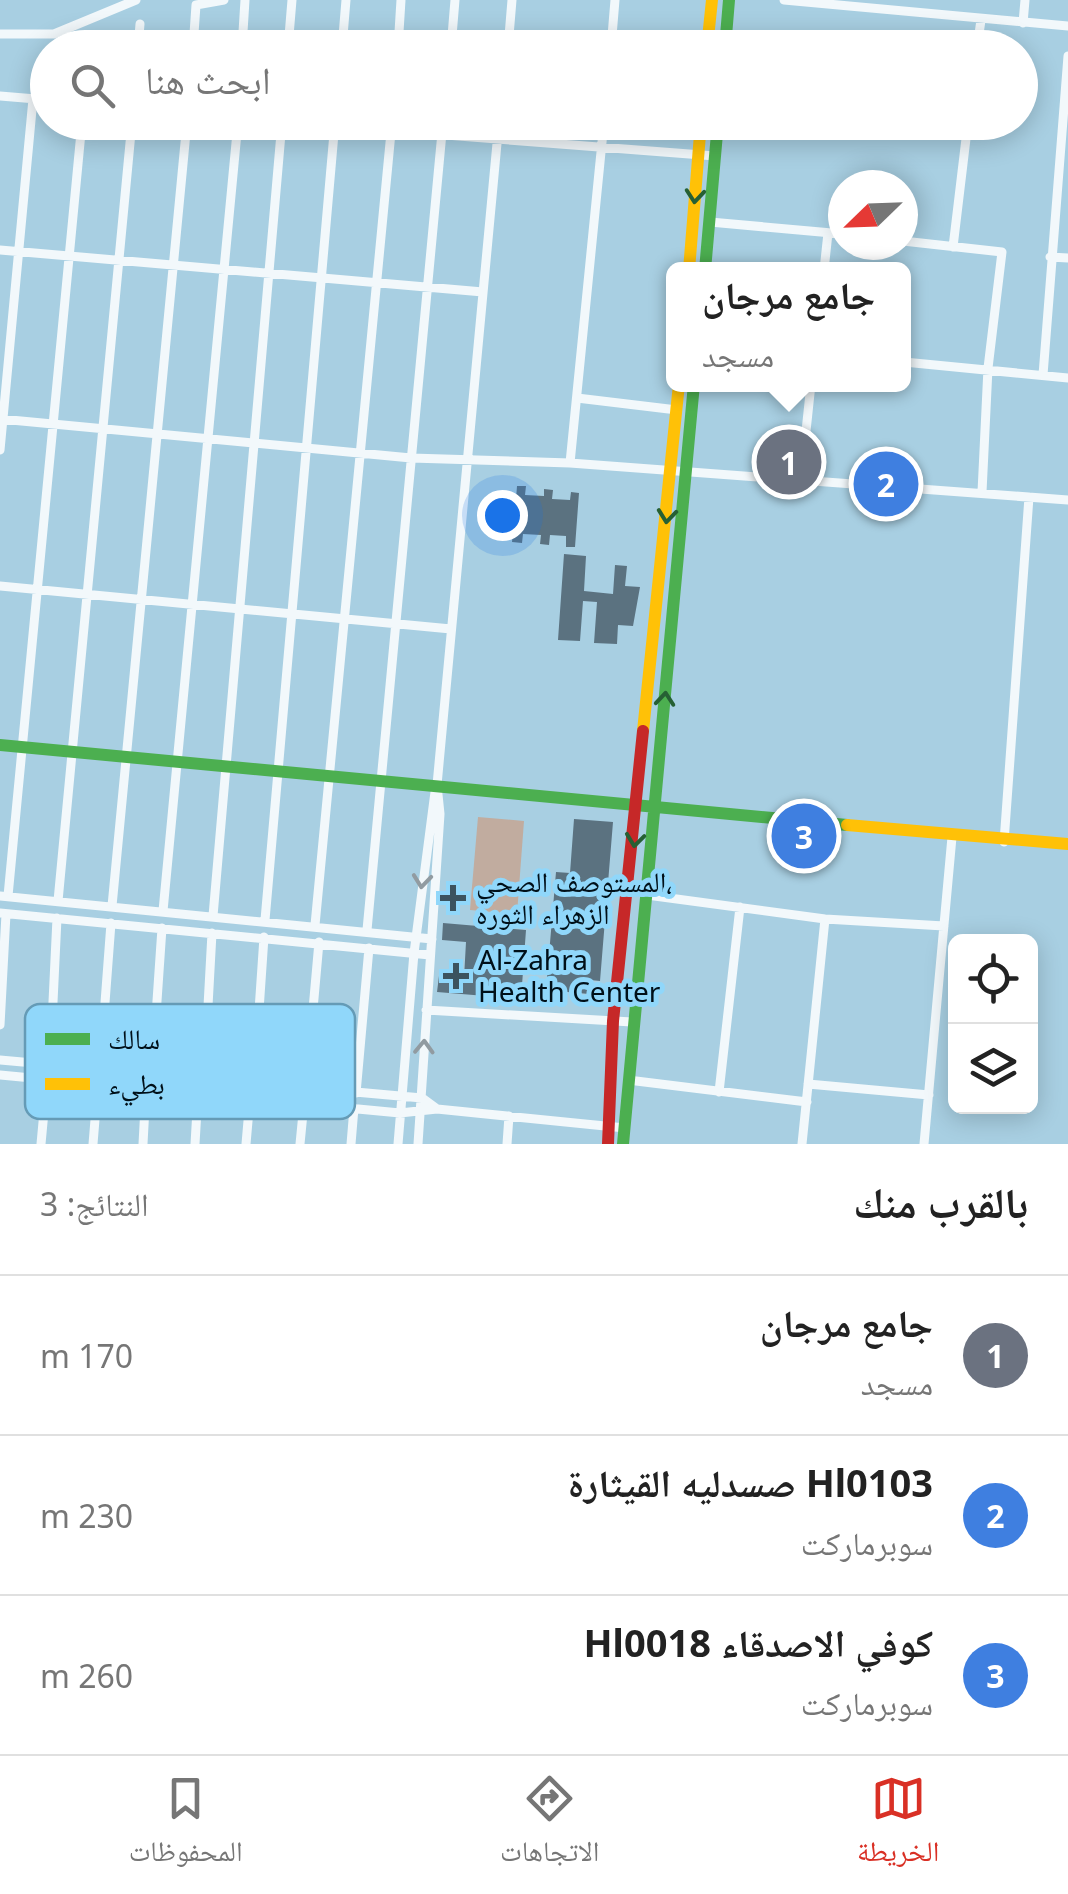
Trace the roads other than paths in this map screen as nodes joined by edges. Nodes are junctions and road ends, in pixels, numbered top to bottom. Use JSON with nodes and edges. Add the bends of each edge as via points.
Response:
{"nodes":[{"id":1,"x":136,"y":0,"type":"edge"},
{"id":2,"x":224,"y":0,"type":"edge"},
{"id":3,"x":245,"y":0,"type":"edge"},
{"id":4,"x":292,"y":0,"type":"edge"},
{"id":5,"x":346,"y":0,"type":"edge"},
{"id":6,"x":401,"y":0,"type":"edge"},
{"id":7,"x":456,"y":0,"type":"edge"},
{"id":8,"x":512,"y":0,"type":"edge"},
{"id":9,"x":615,"y":0,"type":"edge"},
{"id":10,"x":712,"y":0,"type":"edge"},
{"id":11,"x":728,"y":0,"type":"edge"},
{"id":12,"x":784,"y":0,"type":"edge"},
{"id":13,"x":1025,"y":0,"type":"edge"},
{"id":14,"x":850,"y":4,"type":"edge"},
{"id":15,"x":105,"y":5,"type":"edge"},
{"id":16,"x":980,"y":20,"type":"junction"},
{"id":17,"x":1022,"y":22,"type":"junction"},
{"id":18,"x":140,"y":24,"type":"dead end"},
{"id":19,"x":1068,"y":26,"type":"edge"},
{"id":20,"x":61,"y":30,"type":"edge"},
{"id":21,"x":140,"y":30,"type":"edge"},
{"id":22,"x":194,"y":30,"type":"edge"},
{"id":23,"x":243,"y":30,"type":"edge"},
{"id":24,"x":290,"y":30,"type":"edge"},
{"id":25,"x":344,"y":30,"type":"edge"},
{"id":26,"x":399,"y":30,"type":"edge"},
{"id":27,"x":453,"y":30,"type":"edge"},
{"id":28,"x":510,"y":30,"type":"edge"},
{"id":29,"x":612,"y":30,"type":"edge"},
{"id":30,"x":709,"y":30,"type":"edge"},
{"id":31,"x":726,"y":30,"type":"edge"},
{"id":32,"x":979,"y":30,"type":"edge"},
{"id":33,"x":0,"y":34,"type":"edge"},
{"id":34,"x":30,"y":34,"type":"edge"},
{"id":35,"x":1068,"y":56,"type":"edge"},
{"id":36,"x":0,"y":96,"type":"edge"},
{"id":37,"x":30,"y":99,"type":"edge"},
{"id":38,"x":30,"y":140,"type":"edge"},
{"id":39,"x":80,"y":140,"type":"edge"},
{"id":40,"x":130,"y":140,"type":"edge"},
{"id":41,"x":184,"y":140,"type":"edge"},
{"id":42,"x":236,"y":140,"type":"edge"},
{"id":43,"x":279,"y":140,"type":"edge"},
{"id":44,"x":334,"y":140,"type":"edge"},
{"id":45,"x":390,"y":140,"type":"edge"},
{"id":46,"x":442,"y":140,"type":"edge"},
{"id":47,"x":497,"y":140,"type":"edge"},
{"id":48,"x":512,"y":140,"type":"edge"},
{"id":49,"x":602,"y":140,"type":"edge"},
{"id":50,"x":700,"y":140,"type":"edge"},
{"id":51,"x":716,"y":140,"type":"edge"},
{"id":52,"x":966,"y":140,"type":"edge"},
{"id":53,"x":1066,"y":144,"type":"edge"},
{"id":54,"x":602,"y":146,"type":"junction"},
{"id":55,"x":699,"y":154,"type":"junction"},
{"id":56,"x":715,"y":156,"type":"junction"},
{"id":57,"x":710,"y":222,"type":"junction"},
{"id":58,"x":828,"y":233,"type":"joint"},
{"id":59,"x":918,"y":243,"type":"edge"},
{"id":60,"x":952,"y":247,"type":"junction"},
{"id":61,"x":0,"y":250,"type":"edge"},
{"id":62,"x":19,"y":252,"type":"junction"},
{"id":63,"x":69,"y":256,"type":"junction"},
{"id":64,"x":1050,"y":257,"type":"junction"},
{"id":65,"x":1068,"y":258,"type":"edge"},
{"id":66,"x":119,"y":260,"type":"junction"},
{"id":67,"x":690,"y":262,"type":"edge"},
{"id":68,"x":706,"y":262,"type":"edge"},
{"id":69,"x":825,"y":262,"type":"edge"},
{"id":70,"x":173,"y":265,"type":"junction"},
{"id":71,"x":224,"y":270,"type":"junction"},
{"id":72,"x":269,"y":274,"type":"junction"},
{"id":73,"x":322,"y":278,"type":"junction"},
{"id":74,"x":376,"y":283,"type":"junction"},
{"id":75,"x":428,"y":288,"type":"junction"},
{"id":76,"x":483,"y":292,"type":"junction"},
{"id":77,"x":911,"y":362,"type":"edge"},
{"id":78,"x":988,"y":368,"type":"junction"},
{"id":79,"x":1043,"y":375,"type":"junction"},
{"id":80,"x":1068,"y":378,"type":"edge"},
{"id":81,"x":678,"y":392,"type":"edge"},
{"id":82,"x":693,"y":392,"type":"edge"},
{"id":83,"x":810,"y":392,"type":"edge"},
{"id":84,"x":577,"y":398,"type":"junction"},
{"id":85,"x":677,"y":410,"type":"junction"},
{"id":86,"x":2,"y":419,"type":"edge"},
{"id":87,"x":53,"y":425,"type":"junction"},
{"id":88,"x":103,"y":429,"type":"junction"},
{"id":89,"x":157,"y":434,"type":"junction"},
{"id":90,"x":208,"y":438,"type":"junction"},
{"id":91,"x":254,"y":444,"type":"junction"},
{"id":92,"x":307,"y":448,"type":"junction"},
{"id":93,"x":0,"y":450,"type":"edge"},
{"id":94,"x":360,"y":453,"type":"junction"},
{"id":95,"x":412,"y":458,"type":"junction"},
{"id":96,"x":468,"y":458,"type":"junction"},
{"id":97,"x":570,"y":463,"type":"junction"},
{"id":98,"x":678,"y":470,"type":"junction"},
{"id":99,"x":801,"y":478,"type":"junction"},
{"id":100,"x":982,"y":492,"type":"junction"},
{"id":101,"x":1029,"y":497,"type":"junction"},
{"id":102,"x":1068,"y":500,"type":"edge"},
{"id":103,"x":0,"y":586,"type":"edge"},
{"id":104,"x":37,"y":590,"type":"junction"},
{"id":105,"x":87,"y":594,"type":"junction"},
{"id":106,"x":141,"y":599,"type":"junction"},
{"id":107,"x":192,"y":604,"type":"junction"},
{"id":108,"x":240,"y":609,"type":"junction"},
{"id":109,"x":292,"y":613,"type":"junction"},
{"id":110,"x":344,"y":618,"type":"junction"},
{"id":111,"x":396,"y":623,"type":"junction"},
{"id":112,"x":451,"y":630,"type":"junction"},
{"id":113,"x":0,"y":746,"type":"edge"},
{"id":114,"x":22,"y":748,"type":"junction"},
{"id":115,"x":72,"y":752,"type":"junction"},
{"id":116,"x":126,"y":757,"type":"junction"},
{"id":117,"x":178,"y":762,"type":"junction"},
{"id":118,"x":226,"y":767,"type":"junction"},
{"id":119,"x":278,"y":771,"type":"junction"},
{"id":120,"x":330,"y":776,"type":"junction"},
{"id":121,"x":381,"y":781,"type":"junction"},
{"id":122,"x":438,"y":785,"type":"junction"},
{"id":123,"x":639,"y":803,"type":"junction"},
{"id":124,"x":656,"y":804,"type":"junction"},
{"id":125,"x":952,"y":836,"type":"junction"},
{"id":126,"x":1004,"y":842,"type":"junction"},
{"id":127,"x":1068,"y":844,"type":"edge"},
{"id":128,"x":646,"y":895,"type":"junction"},
{"id":129,"x":4,"y":896,"type":"edge"},
{"id":130,"x":58,"y":901,"type":"junction"},
{"id":131,"x":112,"y":906,"type":"junction"},
{"id":132,"x":740,"y":907,"type":"junction"},
{"id":133,"x":163,"y":911,"type":"junction"},
{"id":134,"x":3,"y":914,"type":"edge"},
{"id":135,"x":213,"y":916,"type":"junction"},
{"id":136,"x":57,"y":918,"type":"junction"},
{"id":137,"x":825,"y":919,"type":"junction"},
{"id":138,"x":265,"y":920,"type":"junction"},
{"id":139,"x":110,"y":923,"type":"junction"},
{"id":140,"x":316,"y":925,"type":"junction"},
{"id":141,"x":944,"y":926,"type":"junction"},
{"id":142,"x":162,"y":928,"type":"junction"},
{"id":143,"x":366,"y":930,"type":"junction"},
{"id":144,"x":212,"y":933,"type":"junction"},
{"id":145,"x":416,"y":937,"type":"junction"},
{"id":146,"x":264,"y":938,"type":"junction"},
{"id":147,"x":432,"y":938,"type":"junction"},
{"id":148,"x":319,"y":942,"type":"junction"},
{"id":149,"x":369,"y":948,"type":"junction"},
{"id":150,"x":414,"y":953,"type":"junction"},
{"id":151,"x":430,"y":955,"type":"junction"},
{"id":152,"x":53,"y":1004,"type":"edge"},
{"id":153,"x":104,"y":1004,"type":"edge"},
{"id":154,"x":157,"y":1004,"type":"edge"},
{"id":155,"x":208,"y":1004,"type":"edge"},
{"id":156,"x":259,"y":1004,"type":"edge"},
{"id":157,"x":313,"y":1004,"type":"edge"},
{"id":158,"x":426,"y":1010,"type":"junction"},
{"id":159,"x":614,"y":1021,"type":"junction"},
{"id":160,"x":632,"y":1022,"type":"junction"},
{"id":161,"x":0,"y":1024,"type":"edge"},
{"id":162,"x":0,"y":1060,"type":"edge"},
{"id":163,"x":25,"y":1062,"type":"edge"},
{"id":164,"x":0,"y":1075,"type":"edge"},
{"id":165,"x":25,"y":1078,"type":"edge"},
{"id":166,"x":628,"y":1080,"type":"junction"},
{"id":167,"x":808,"y":1084,"type":"junction"},
{"id":168,"x":719,"y":1092,"type":"junction"},
{"id":169,"x":356,"y":1093,"type":"joint"},
{"id":170,"x":929,"y":1095,"type":"junction"},
{"id":171,"x":401,"y":1097,"type":"junction"},
{"id":172,"x":422,"y":1098,"type":"junction"},
{"id":173,"x":807,"y":1102,"type":"junction"},
{"id":174,"x":355,"y":1108,"type":"edge"},
{"id":175,"x":437,"y":1109,"type":"junction"},
{"id":176,"x":400,"y":1112,"type":"junction"},
{"id":177,"x":421,"y":1113,"type":"junction"},
{"id":178,"x":509,"y":1116,"type":"junction"},
{"id":179,"x":43,"y":1119,"type":"edge"},
{"id":180,"x":95,"y":1119,"type":"edge"},
{"id":181,"x":144,"y":1119,"type":"edge"},
{"id":182,"x":196,"y":1119,"type":"edge"},
{"id":183,"x":248,"y":1119,"type":"edge"},
{"id":184,"x":302,"y":1119,"type":"edge"},
{"id":185,"x":353,"y":1119,"type":"edge"},
{"id":186,"x":618,"y":1127,"type":"junction"},
{"id":187,"x":41,"y":1144,"type":"edge"},
{"id":188,"x":93,"y":1144,"type":"edge"},
{"id":189,"x":143,"y":1144,"type":"edge"},
{"id":190,"x":195,"y":1144,"type":"edge"},
{"id":191,"x":246,"y":1144,"type":"edge"},
{"id":192,"x":300,"y":1144,"type":"edge"},
{"id":193,"x":351,"y":1144,"type":"edge"},
{"id":194,"x":398,"y":1144,"type":"edge"},
{"id":195,"x":418,"y":1144,"type":"edge"},
{"id":196,"x":507,"y":1144,"type":"edge"},
{"id":197,"x":608,"y":1144,"type":"edge"},
{"id":198,"x":623,"y":1144,"type":"edge"},
{"id":199,"x":802,"y":1144,"type":"edge"},
{"id":200,"x":924,"y":1144,"type":"edge"}],
"edges":[{"from":1,"to":15,"type":"street"},
{"from":2,"to":22,"type":"street","via":[[196,5]]},
{"from":3,"to":23,"type":"street"},
{"from":4,"to":24,"type":"street"},
{"from":5,"to":25,"type":"street"},
{"from":6,"to":26,"type":"street"},
{"from":7,"to":27,"type":"street"},
{"from":8,"to":28,"type":"street"},
{"from":9,"to":29,"type":"street"},
{"from":10,"to":30,"type":"street"},
{"from":11,"to":31,"type":"street"},
{"from":12,"to":14,"type":"street"},
{"from":13,"to":17,"type":"street"},
{"from":14,"to":16,"type":"street"},
{"from":15,"to":20,"type":"street"},
{"from":16,"to":17,"type":"street"},
{"from":16,"to":32,"type":"street"},
{"from":17,"to":19,"type":"street"},
{"from":18,"to":21,"type":"street"},
{"from":33,"to":34,"type":"street"},
{"from":35,"to":53,"type":"street"},
{"from":36,"to":37,"type":"street"},
{"from":38,"to":62,"type":"street"},
{"from":39,"to":63,"type":"street"},
{"from":40,"to":66,"type":"street"},
{"from":41,"to":70,"type":"street"},
{"from":42,"to":71,"type":"street"},
{"from":43,"to":72,"type":"street"},
{"from":44,"to":73,"type":"street"},
{"from":45,"to":74,"type":"street"},
{"from":46,"to":75,"type":"street"},
{"from":47,"to":76,"type":"street"},
{"from":48,"to":54,"type":"street"},
{"from":49,"to":54,"type":"street"},
{"from":50,"to":55,"type":"street"},
{"from":51,"to":56,"type":"street"},
{"from":52,"to":60,"type":"street"},
{"from":53,"to":64,"type":"street"},
{"from":54,"to":55,"type":"street"},
{"from":54,"to":84,"type":"street"},
{"from":55,"to":56,"type":"street"},
{"from":55,"to":67,"type":"street","one_way":true},
{"from":56,"to":57,"type":"street"},
{"from":57,"to":58,"type":"street"},
{"from":57,"to":68,"type":"street"},
{"from":58,"to":69,"type":"street"},
{"from":59,"to":60,"type":"street"},
{"from":60,"to":78,"type":"street","via":[[1002,252]]},
{"from":61,"to":62,"type":"street"},
{"from":62,"to":63,"type":"street"},
{"from":62,"to":86,"type":"street"},
{"from":63,"to":66,"type":"street"},
{"from":63,"to":87,"type":"street"},
{"from":64,"to":65,"type":"street"},
{"from":64,"to":79,"type":"street"},
{"from":66,"to":70,"type":"street"},
{"from":66,"to":88,"type":"street"},
{"from":70,"to":71,"type":"street"},
{"from":70,"to":89,"type":"street"},
{"from":71,"to":72,"type":"street"},
{"from":71,"to":90,"type":"street"},
{"from":72,"to":73,"type":"street"},
{"from":72,"to":91,"type":"street"},
{"from":73,"to":74,"type":"street"},
{"from":73,"to":92,"type":"street"},
{"from":74,"to":75,"type":"street"},
{"from":74,"to":94,"type":"street"},
{"from":75,"to":76,"type":"street"},
{"from":75,"to":95,"type":"street"},
{"from":76,"to":96,"type":"street"},
{"from":77,"to":78,"type":"street"},
{"from":78,"to":79,"type":"street"},
{"from":78,"to":100,"type":"street"},
{"from":79,"to":80,"type":"street"},
{"from":81,"to":85,"type":"street"},
{"from":82,"to":98,"type":"street"},
{"from":83,"to":99,"type":"street"},
{"from":84,"to":85,"type":"street"},
{"from":84,"to":97,"type":"street"},
{"from":85,"to":98,"type":"street"},
{"from":86,"to":87,"type":"street"},
{"from":86,"to":93,"type":"street"},
{"from":87,"to":88,"type":"street"},
{"from":87,"to":104,"type":"street"},
{"from":88,"to":89,"type":"street"},
{"from":88,"to":105,"type":"street"},
{"from":89,"to":90,"type":"street"},
{"from":89,"to":106,"type":"street"},
{"from":90,"to":91,"type":"street"},
{"from":90,"to":107,"type":"street"},
{"from":91,"to":92,"type":"street"},
{"from":91,"to":108,"type":"street"},
{"from":92,"to":94,"type":"street"},
{"from":92,"to":109,"type":"street"},
{"from":94,"to":95,"type":"street"},
{"from":94,"to":110,"type":"street"},
{"from":95,"to":96,"type":"street"},
{"from":95,"to":111,"type":"street"},
{"from":96,"to":97,"type":"street"},
{"from":96,"to":112,"type":"street"},
{"from":97,"to":98,"type":"street"},
{"from":98,"to":99,"type":"street"},
{"from":98,"to":123,"type":"street","one_way":true},
{"from":124,"to":98,"type":"street","one_way":true},
{"from":99,"to":100,"type":"street"},
{"from":100,"to":101,"type":"street"},
{"from":101,"to":102,"type":"street"},
{"from":101,"to":126,"type":"street"},
{"from":103,"to":104,"type":"street"},
{"from":104,"to":105,"type":"street"},
{"from":104,"to":114,"type":"street"},
{"from":105,"to":106,"type":"street"},
{"from":105,"to":115,"type":"street"},
{"from":106,"to":107,"type":"street"},
{"from":106,"to":116,"type":"street"},
{"from":107,"to":108,"type":"street"},
{"from":107,"to":117,"type":"street"},
{"from":108,"to":109,"type":"street"},
{"from":108,"to":118,"type":"street"},
{"from":109,"to":110,"type":"street"},
{"from":109,"to":119,"type":"street"},
{"from":110,"to":111,"type":"street"},
{"from":110,"to":120,"type":"street"},
{"from":111,"to":112,"type":"street"},
{"from":111,"to":121,"type":"street"},
{"from":112,"to":122,"type":"street"},
{"from":113,"to":114,"type":"street"},
{"from":114,"to":115,"type":"street"},
{"from":114,"to":129,"type":"street"},
{"from":115,"to":116,"type":"street"},
{"from":115,"to":130,"type":"street"},
{"from":116,"to":117,"type":"street"},
{"from":116,"to":131,"type":"street"},
{"from":117,"to":118,"type":"street"},
{"from":117,"to":133,"type":"street"},
{"from":118,"to":119,"type":"street"},
{"from":118,"to":135,"type":"street"},
{"from":119,"to":120,"type":"street"},
{"from":119,"to":138,"type":"street"},
{"from":120,"to":121,"type":"street"},
{"from":120,"to":140,"type":"street"},
{"from":121,"to":122,"type":"street"},
{"from":121,"to":143,"type":"street"},
{"from":122,"to":123,"type":"street"},
{"from":122,"to":145,"type":"street","one_way":true},
{"from":122,"to":147,"type":"street"},
{"from":123,"to":124,"type":"street"},
{"from":123,"to":159,"type":"street","one_way":true},
{"from":124,"to":125,"type":"street"},
{"from":124,"to":128,"type":"street"},
{"from":125,"to":126,"type":"street"},
{"from":125,"to":141,"type":"street"},
{"from":126,"to":127,"type":"street"},
{"from":128,"to":132,"type":"street"},
{"from":128,"to":160,"type":"street"},
{"from":129,"to":130,"type":"street"},
{"from":130,"to":131,"type":"street"},
{"from":131,"to":133,"type":"street"},
{"from":132,"to":137,"type":"street"},
{"from":132,"to":168,"type":"street"},
{"from":133,"to":135,"type":"street"},
{"from":134,"to":136,"type":"street"},
{"from":134,"to":161,"type":"street"},
{"from":135,"to":138,"type":"street"},
{"from":136,"to":139,"type":"street"},
{"from":136,"to":152,"type":"street"},
{"from":137,"to":141,"type":"street"},
{"from":137,"to":167,"type":"street"},
{"from":138,"to":140,"type":"street"},
{"from":139,"to":142,"type":"street"},
{"from":139,"to":153,"type":"street"},
{"from":140,"to":143,"type":"street"},
{"from":141,"to":170,"type":"street"},
{"from":142,"to":144,"type":"street"},
{"from":142,"to":154,"type":"street"},
{"from":143,"to":145,"type":"street"},
{"from":144,"to":146,"type":"street"},
{"from":144,"to":155,"type":"street"},
{"from":145,"to":147,"type":"street"},
{"from":145,"to":150,"type":"street"},
{"from":146,"to":148,"type":"street"},
{"from":146,"to":156,"type":"street"},
{"from":147,"to":151,"type":"street"},
{"from":148,"to":149,"type":"street"},
{"from":148,"to":157,"type":"street"},
{"from":149,"to":150,"type":"street"},
{"from":149,"to":169,"type":"street"},
{"from":150,"to":151,"type":"street"},
{"from":150,"to":171,"type":"street"},
{"from":151,"to":158,"type":"street"},
{"from":158,"to":159,"type":"street"},
{"from":172,"to":158,"type":"street","one_way":true},
{"from":159,"to":160,"type":"street"},
{"from":159,"to":186,"type":"street"},
{"from":160,"to":166,"type":"street"},
{"from":162,"to":163,"type":"street"},
{"from":164,"to":165,"type":"street"},
{"from":166,"to":168,"type":"street"},
{"from":166,"to":186,"type":"street"},
{"from":167,"to":170,"type":"street"},
{"from":167,"to":173,"type":"street"},
{"from":168,"to":173,"type":"street"},
{"from":169,"to":171,"type":"street"},
{"from":170,"to":200,"type":"street"},
{"from":171,"to":172,"type":"street"},
{"from":171,"to":176,"type":"street"},
{"from":172,"to":175,"type":"street"},
{"from":172,"to":177,"type":"street"},
{"from":173,"to":199,"type":"street"},
{"from":174,"to":176,"type":"street"},
{"from":175,"to":177,"type":"street"},
{"from":175,"to":178,"type":"street"},
{"from":176,"to":177,"type":"street"},
{"from":176,"to":194,"type":"street"},
{"from":177,"to":195,"type":"street"},
{"from":178,"to":186,"type":"street"},
{"from":178,"to":196,"type":"street"},
{"from":179,"to":187,"type":"street"},
{"from":180,"to":188,"type":"street"},
{"from":181,"to":189,"type":"street"},
{"from":182,"to":190,"type":"street"},
{"from":183,"to":191,"type":"street"},
{"from":184,"to":192,"type":"street"},
{"from":185,"to":193,"type":"street"},
{"from":186,"to":197,"type":"street"},
{"from":186,"to":198,"type":"street"}]}
